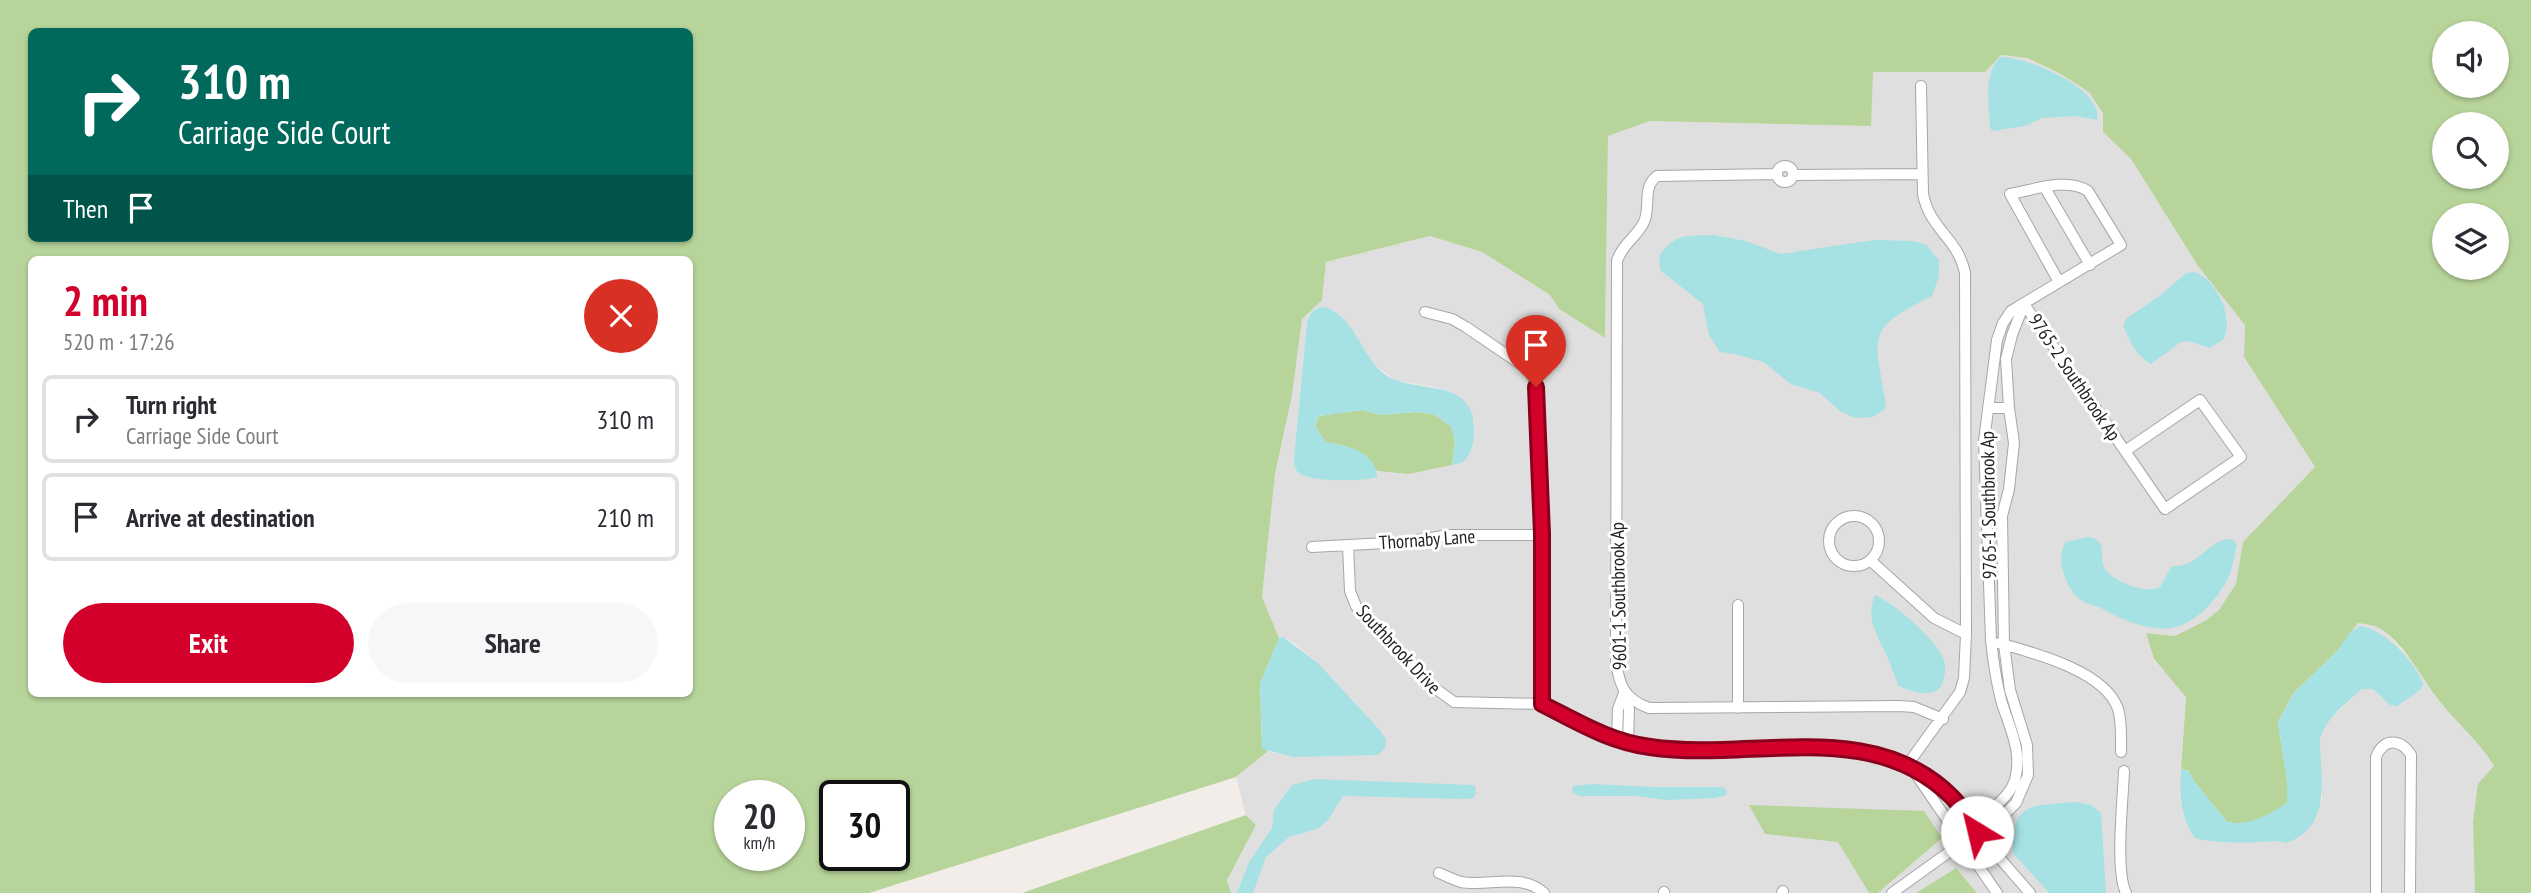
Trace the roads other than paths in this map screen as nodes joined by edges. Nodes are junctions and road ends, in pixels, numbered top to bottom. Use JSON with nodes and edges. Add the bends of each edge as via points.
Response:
{"nodes":[{"id":1,"x":1921,"y":86,"type":"dead end"},
{"id":2,"x":1922,"y":174,"type":"junction"},
{"id":3,"x":2045,"y":188,"type":"junction"},
{"id":4,"x":2090,"y":265,"type":"junction"},
{"id":5,"x":2059,"y":282,"type":"junction"},
{"id":6,"x":2024,"y":304,"type":"junction"},
{"id":7,"x":1425,"y":312,"type":"dead end"},
{"id":8,"x":1988,"y":408,"type":"junction"},
{"id":9,"x":2009,"y":408,"type":"junction"},
{"id":10,"x":2124,"y":450,"type":"junction"},
{"id":11,"x":1542,"y":534,"type":"junction"},
{"id":12,"x":1348,"y":545,"type":"junction"},
{"id":13,"x":1312,"y":547,"type":"dead end"},
{"id":14,"x":1870,"y":559,"type":"junction"},
{"id":15,"x":1738,"y":606,"type":"dead end"},
{"id":16,"x":1966,"y":634,"type":"junction"},
{"id":17,"x":1991,"y":640,"type":"junction"},
{"id":18,"x":2004,"y":644,"type":"junction"},
{"id":19,"x":1625,"y":692,"type":"junction"},
{"id":20,"x":1542,"y":704,"type":"junction"},
{"id":21,"x":1738,"y":708,"type":"junction"},
{"id":22,"x":1943,"y":719,"type":"junction"},
{"id":23,"x":1617,"y":740,"type":"junction"},
{"id":24,"x":1628,"y":743,"type":"junction"},
{"id":25,"x":2121,"y":752,"type":"dead end"},
{"id":26,"x":1908,"y":764,"type":"junction"},
{"id":27,"x":2124,"y":771,"type":"dead end"},
{"id":28,"x":1977,"y":832,"type":"junction"},
{"id":29,"x":1962,"y":841,"type":"junction"},
{"id":30,"x":1439,"y":873,"type":"dead end"},
{"id":31,"x":1544,"y":893,"type":"edge"},
{"id":32,"x":1892,"y":893,"type":"edge"},
{"id":33,"x":1997,"y":893,"type":"edge"},
{"id":34,"x":2030,"y":893,"type":"edge"},
{"id":35,"x":2126,"y":893,"type":"edge"},
{"id":36,"x":2376,"y":893,"type":"edge"},
{"id":37,"x":2410,"y":893,"type":"edge"}],
"edges":[{"from":1,"to":2,"type":"street"},
{"from":2,"to":16,"type":"street","via":[[1925,207],[1957,249],[1965,273]]},
{"from":2,"to":19,"type":"street","name":"9601-1 Southbrook Ap","via":[[1793,175],[1786,166],[1777,174],[1657,176],[1648,188],[1644,224],[1620,250],[1617,261],[1616,661]]},
{"from":3,"to":4,"type":"street"},
{"from":3,"to":4,"type":"street","name":"9765-1 Southbrook Ap","via":[[2073,185],[2088,191],[2121,245]]},
{"from":3,"to":5,"type":"street","name":"9765-1 Southbrook Ap","via":[[2010,194]]},
{"from":4,"to":5,"type":"street","name":"9765-1 Southbrook Ap"},
{"from":5,"to":6,"type":"street","name":"9765-1 Southbrook Ap"},
{"from":6,"to":8,"type":"street","name":"9765-1 Southbrook Ap","via":[[2011,311],[1997,340]]},
{"from":6,"to":9,"type":"street","via":[[2008,346]]},
{"from":6,"to":10,"type":"street","name":"9765-2 Southbrook Ap"},
{"from":7,"to":11,"type":"street","via":[[1466,327],[1533,377],[1539,400]]},
{"from":8,"to":9,"type":"street"},
{"from":8,"to":17,"type":"street","name":"9765-1 Southbrook Ap","via":[[1984,441]]},
{"from":9,"to":18,"type":"street","via":[[2014,443],[2002,516]]},
{"from":10,"to":10,"type":"street","name":"9765-2 Southbrook Ap","via":[[2165,509],[2241,457],[2200,400]]},
{"from":11,"to":12,"type":"street","name":"Thornaby Lane","via":[[1450,535]]},
{"from":11,"to":20,"type":"street"},
{"from":12,"to":13,"type":"street","name":"Thornaby Lane"},
{"from":12,"to":20,"type":"street","name":"Southbrook Drive","via":[[1350,591],[1356,606],[1443,696],[1469,704]]},
{"from":14,"to":14,"type":"street","via":[[1848,565],[1835,557],[1829,534],[1838,522],[1862,517],[1875,528],[1878,545]]},
{"from":14,"to":16,"type":"street","via":[[1934,618]]},
{"from":15,"to":21,"type":"street"},
{"from":16,"to":22,"type":"street","via":[[1964,684]]},
{"from":17,"to":18,"type":"street"},
{"from":17,"to":28,"type":"street","name":"9765-1 Southbrook Ap","via":[[2018,761],[2014,783],[1980,820]]},
{"from":18,"to":25,"type":"street","via":[[2078,670],[2102,685],[2118,710]]},
{"from":18,"to":28,"type":"street","via":[[2010,690],[2028,745],[2028,775],[2016,803],[1990,829]]},
{"from":19,"to":21,"type":"street","name":"9601-1 Southbrook Ap","via":[[1649,708]]},
{"from":19,"to":23,"type":"street","via":[[1618,709]]},
{"from":19,"to":24,"type":"street"},
{"from":20,"to":23,"type":"street","name":"Southbrook Drive"},
{"from":21,"to":22,"type":"street","name":"9601-1 Southbrook Ap","via":[[1899,706]]},
{"from":22,"to":26,"type":"street"},
{"from":23,"to":24,"type":"street","name":"Southbrook Drive"},
{"from":24,"to":26,"type":"street","name":"Southbrook Drive","via":[[1679,750],[1854,750]]},
{"from":26,"to":28,"type":"street","name":"Southbrook Drive","via":[[1953,798]]},
{"from":26,"to":29,"type":"street"},
{"from":27,"to":35,"type":"street"},
{"from":28,"to":29,"type":"street"},
{"from":28,"to":34,"type":"street","name":"Southbrook Drive"},
{"from":29,"to":32,"type":"street"},
{"from":29,"to":33,"type":"street"},
{"from":30,"to":31,"type":"street","via":[[1460,882],[1531,884]]},
{"from":36,"to":37,"type":"street","via":[[2376,757],[2386,743],[2394,741],[2411,755]]}]}
